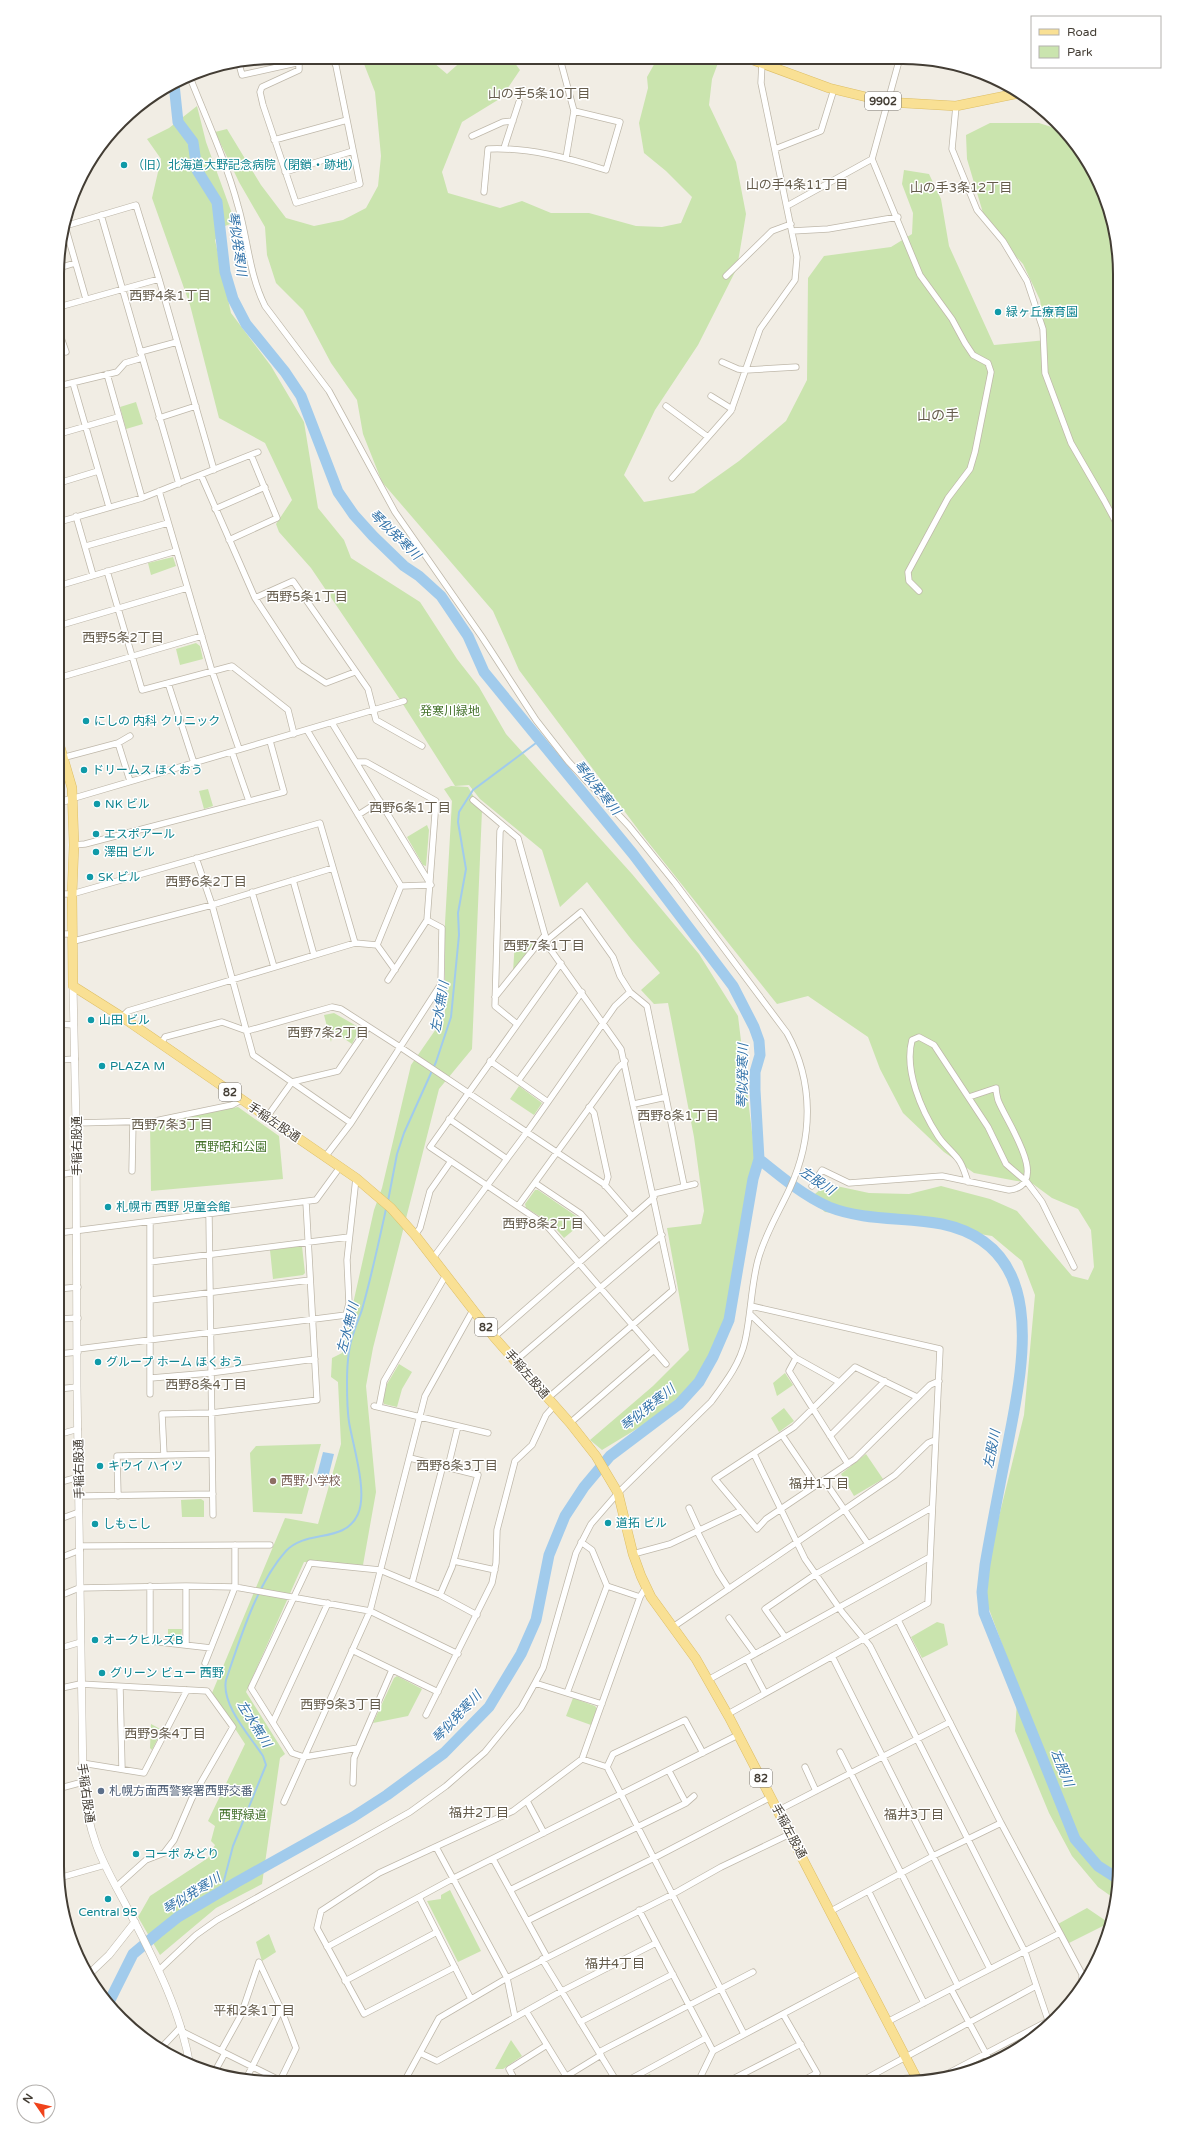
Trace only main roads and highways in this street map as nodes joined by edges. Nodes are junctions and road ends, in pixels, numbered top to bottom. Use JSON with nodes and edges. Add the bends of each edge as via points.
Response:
{"nodes":[{"id":1,"x":765,"y":64,"type":"edge"},
{"id":2,"x":1012,"y":94,"type":"edge"},
{"id":3,"x":64,"y":768,"type":"edge"},
{"id":4,"x":915,"y":2076,"type":"edge"}],
"edges":[{"from":1,"to":2,"type":"main road","number":"9902","via":[[834,89],[887,102],[956,106]]},
{"from":3,"to":4,"type":"main road","name":"手稲左股通","number":"82","via":[[72,788],[73,986],[326,1157],[356,1178],[387,1205],[415,1235],[494,1337],[586,1442],[618,1493],[633,1554],[646,1587],[728,1714]]}]}
